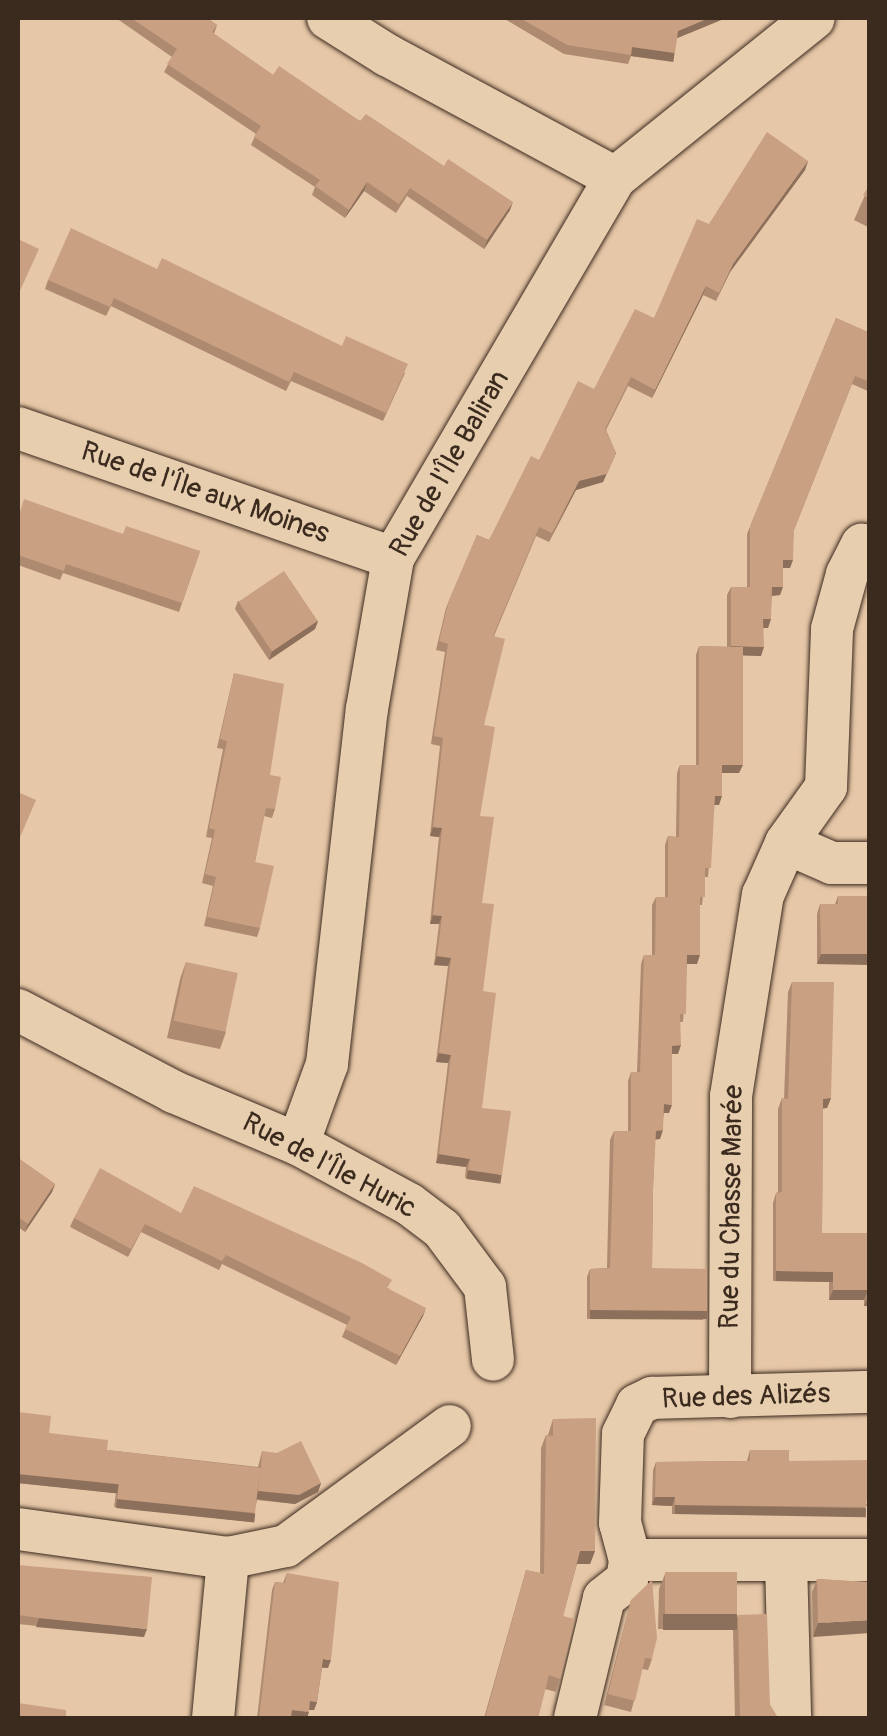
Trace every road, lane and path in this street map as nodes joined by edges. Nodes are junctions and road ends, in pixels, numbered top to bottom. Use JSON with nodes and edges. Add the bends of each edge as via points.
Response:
{"nodes":[{"id":1,"x":328,"y":18,"type":"edge"},
{"id":2,"x":814,"y":18,"type":"edge"},
{"id":3,"x":615,"y":178,"type":"junction"},
{"id":4,"x":18,"y":428,"type":"edge"},
{"id":5,"x":867,"y":540,"type":"edge"},
{"id":6,"x":393,"y":558,"type":"junction"},
{"id":7,"x":786,"y":843,"type":"junction"},
{"id":8,"x":870,"y":864,"type":"edge"},
{"id":9,"x":18,"y":1010,"type":"edge"},
{"id":10,"x":298,"y":1144,"type":"junction"},
{"id":11,"x":493,"y":1360,"type":"dead end"},
{"id":12,"x":870,"y":1392,"type":"edge"},
{"id":13,"x":730,"y":1398,"type":"junction"},
{"id":14,"x":450,"y":1426,"type":"dead end"},
{"id":15,"x":18,"y":1530,"type":"edge"},
{"id":16,"x":228,"y":1558,"type":"junction"},
{"id":17,"x":630,"y":1560,"type":"junction"},
{"id":18,"x":870,"y":1560,"type":"edge"},
{"id":19,"x":786,"y":1561,"type":"junction"},
{"id":20,"x":212,"y":1718,"type":"edge"},
{"id":21,"x":575,"y":1718,"type":"edge"},
{"id":22,"x":790,"y":1718,"type":"edge"}],
"edges":[{"from":1,"to":3,"type":"street"},
{"from":2,"to":3,"type":"street","name":"Rue de l'Île Baliran"},
{"from":3,"to":6,"type":"street","name":"Rue de l'Île Baliran"},
{"from":4,"to":6,"type":"street","name":"Rue de l'Île aux Moines"},
{"from":5,"to":7,"type":"street","name":"Rue du Chasse Marée","via":[[847,574],[832,629],[826,787]]},
{"from":6,"to":10,"type":"street","name":"Rue de l'Île Baliran","via":[[366,709],[327,1064]]},
{"from":7,"to":8,"type":"street","via":[[832,863]]},
{"from":7,"to":13,"type":"street","name":"Rue du Chasse Marée","via":[[763,895],[731,1096]]},
{"from":9,"to":10,"type":"street","name":"Rue de l'Île Huric","via":[[174,1092]]},
{"from":10,"to":11,"type":"street","name":"Rue de l'Île Huric","via":[[442,1228],[485,1287]]},
{"from":12,"to":13,"type":"street","name":"Rue des Alizés"},
{"from":13,"to":17,"type":"street","name":"Rue des Alizés","via":[[652,1398],[630,1415],[623,1434],[620,1523]]},
{"from":14,"to":16,"type":"street","via":[[286,1546]]},
{"from":15,"to":16,"type":"street"},
{"from":16,"to":20,"type":"street"},
{"from":17,"to":19,"type":"street"},
{"from":17,"to":21,"type":"street","via":[[628,1580],[604,1598]]},
{"from":18,"to":19,"type":"street"},
{"from":19,"to":22,"type":"street"}]}
